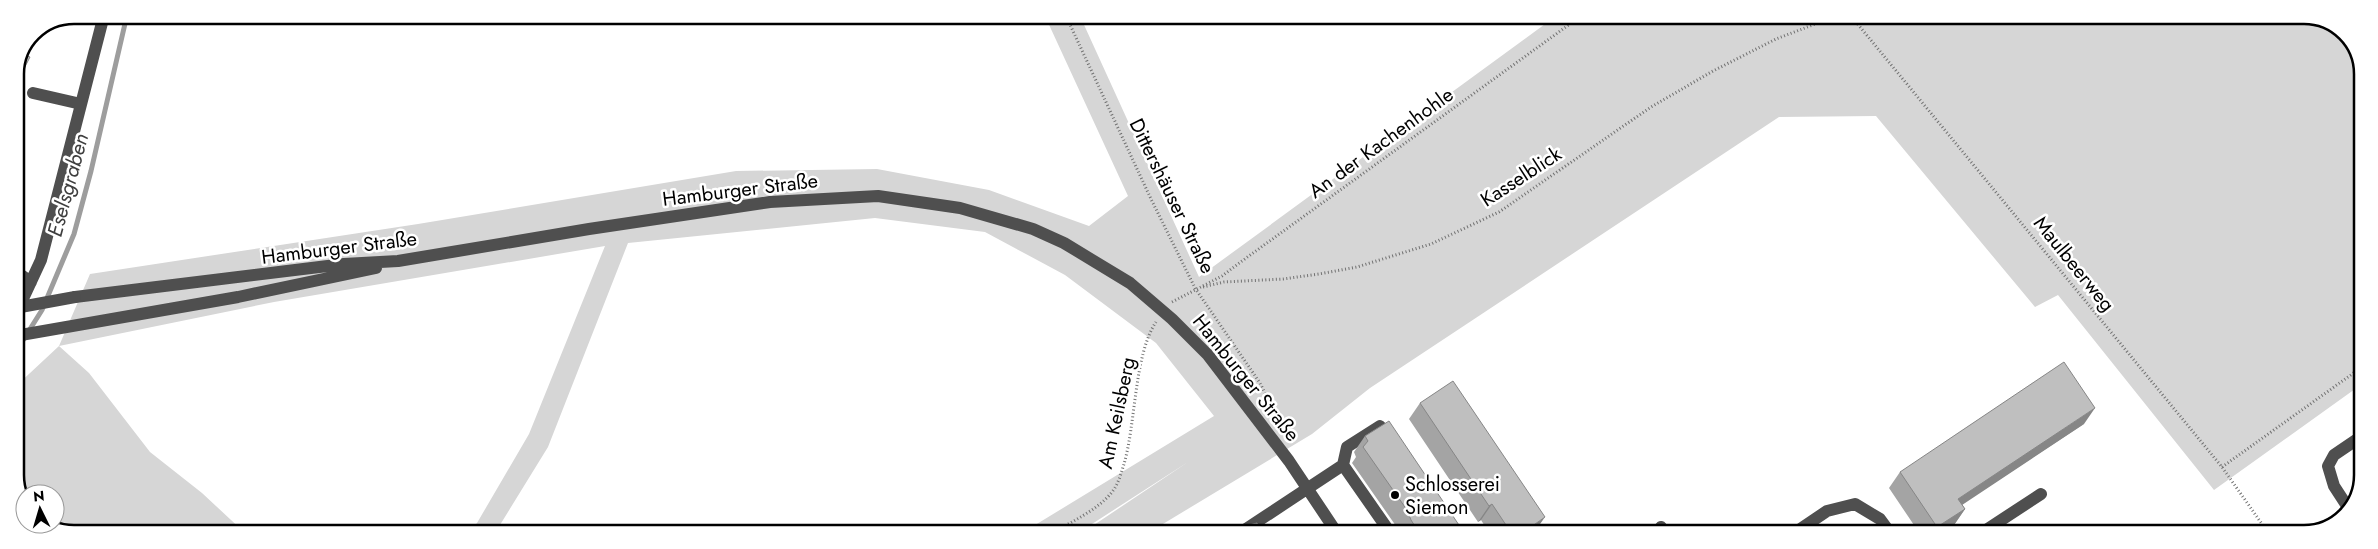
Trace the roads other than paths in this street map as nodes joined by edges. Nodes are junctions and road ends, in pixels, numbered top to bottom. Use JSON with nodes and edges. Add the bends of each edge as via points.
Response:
{"nodes":[{"id":1,"x":102,"y":24,"type":"edge"},
{"id":2,"x":33,"y":94,"type":"dead end"},
{"id":3,"x":81,"y":104,"type":"junction"},
{"id":4,"x":398,"y":262,"type":"junction"},
{"id":5,"x":24,"y":277,"type":"edge"},
{"id":6,"x":31,"y":282,"type":"junction"},
{"id":7,"x":24,"y":297,"type":"edge"},
{"id":8,"x":24,"y":306,"type":"edge"},
{"id":9,"x":24,"y":334,"type":"edge"},
{"id":10,"x":2354,"y":441,"type":"edge"},
{"id":11,"x":1396,"y":448,"type":"edge"},
{"id":12,"x":1343,"y":465,"type":"junction"},
{"id":13,"x":1307,"y":488,"type":"junction"},
{"id":14,"x":2040,"y":494,"type":"dead end"},
{"id":15,"x":2346,"y":504,"type":"edge"},
{"id":16,"x":1262,"y":525,"type":"edge"},
{"id":17,"x":1331,"y":525,"type":"edge"},
{"id":18,"x":1385,"y":525,"type":"edge"},
{"id":19,"x":1806,"y":525,"type":"edge"},
{"id":20,"x":1884,"y":525,"type":"edge"},
{"id":21,"x":1994,"y":525,"type":"edge"}],
"edges":[{"from":1,"to":3,"type":"street"},
{"from":2,"to":3,"type":"street"},
{"from":3,"to":6,"type":"street","via":[[41,260]]},
{"from":4,"to":8,"type":"street","name":"Hamburger Straße","bridge":true,"via":[[344,264]]},
{"from":4,"to":9,"type":"street","via":[[238,297]]},
{"from":4,"to":13,"type":"street","name":"Hamburger Straße","via":[[770,202],[878,196],[960,208],[1033,229],[1130,283],[1163,310],[1208,355]]},
{"from":5,"to":6,"type":"street"},
{"from":6,"to":7,"type":"street"},
{"from":10,"to":15,"type":"street","via":[[2334,455],[2328,466],[2334,486]]},
{"from":11,"to":12,"type":"street","via":[[1380,426],[1347,447]]},
{"from":12,"to":13,"type":"street"},
{"from":12,"to":18,"type":"street"},
{"from":13,"to":16,"type":"street"},
{"from":13,"to":17,"type":"street","name":"Hamburger Straße"},
{"from":14,"to":21,"type":"street"},
{"from":19,"to":20,"type":"street","via":[[1827,511],[1856,504]]}]}
